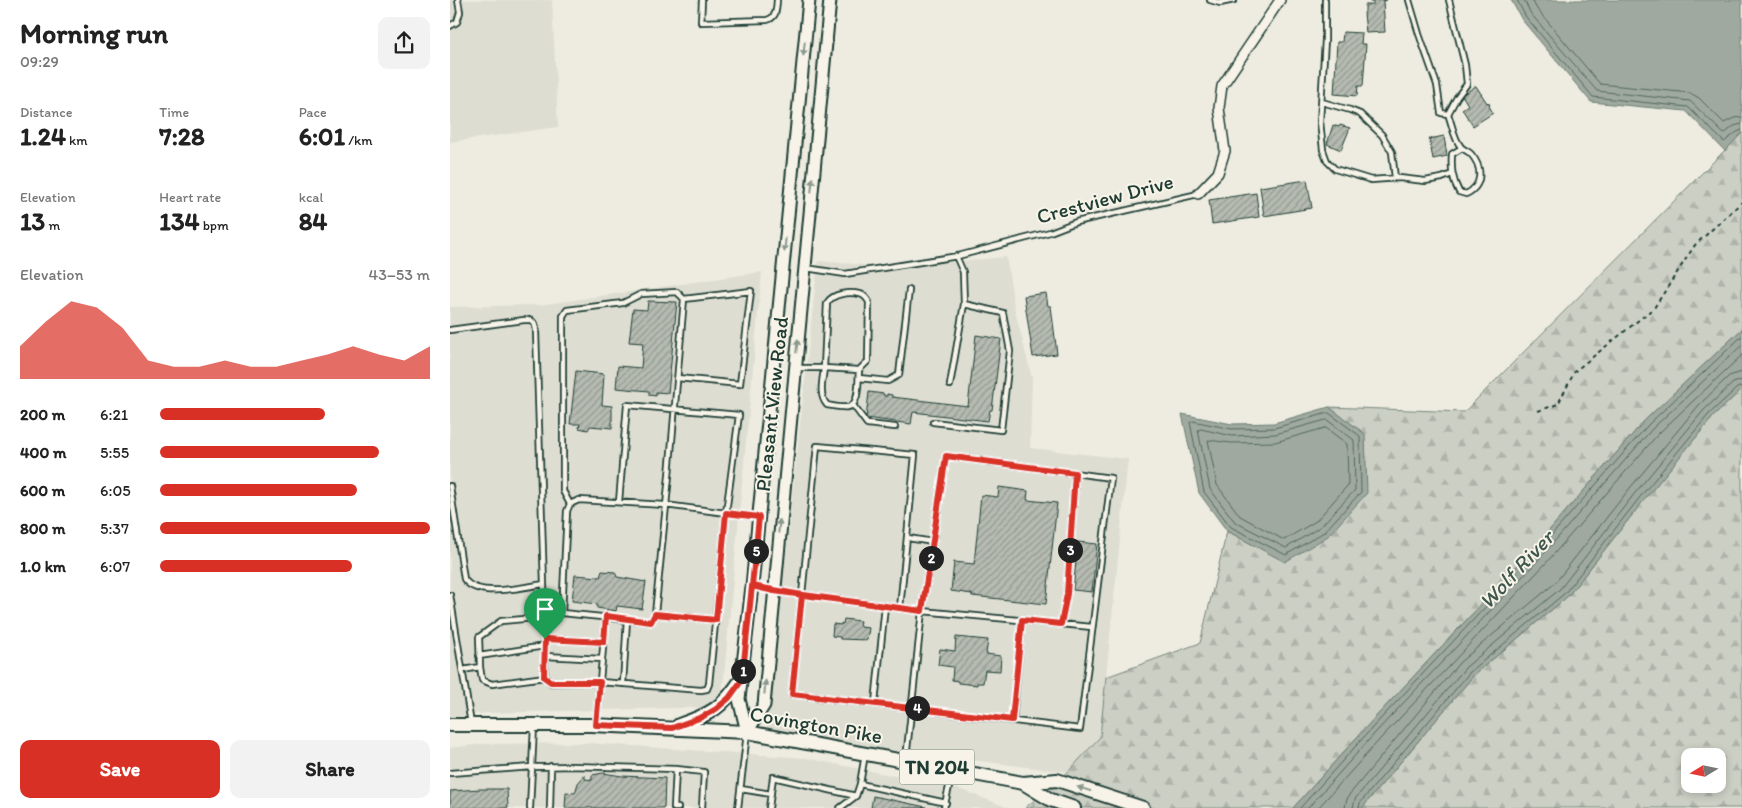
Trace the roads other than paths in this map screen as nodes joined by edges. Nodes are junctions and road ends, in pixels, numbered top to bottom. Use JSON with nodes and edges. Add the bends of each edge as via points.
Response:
{"nodes":[{"id":1,"x":458,"y":0,"type":"edge"},
{"id":2,"x":702,"y":0,"type":"edge"},
{"id":3,"x":777,"y":0,"type":"edge"},
{"id":4,"x":809,"y":0,"type":"edge"},
{"id":5,"x":830,"y":0,"type":"edge"},
{"id":6,"x":1210,"y":0,"type":"edge"},
{"id":7,"x":1234,"y":0,"type":"edge"},
{"id":8,"x":1280,"y":0,"type":"edge"},
{"id":9,"x":1325,"y":0,"type":"edge"},
{"id":10,"x":1409,"y":0,"type":"edge"},
{"id":11,"x":1449,"y":0,"type":"edge"},
{"id":12,"x":450,"y":26,"type":"edge"},
{"id":13,"x":1322,"y":102,"type":"junction"},
{"id":14,"x":1448,"y":114,"type":"junction"},
{"id":15,"x":1462,"y":148,"type":"junction"},
{"id":16,"x":794,"y":157,"type":"junction"},
{"id":17,"x":815,"y":160,"type":"junction"},
{"id":18,"x":1452,"y":174,"type":"junction"},
{"id":19,"x":1395,"y":178,"type":"junction"},
{"id":20,"x":1198,"y":194,"type":"joint"},
{"id":21,"x":956,"y":256,"type":"junction"},
{"id":22,"x":804,"y":268,"type":"junction"},
{"id":23,"x":909,"y":290,"type":"dead end"},
{"id":24,"x":684,"y":300,"type":"junction"},
{"id":25,"x":964,"y":304,"type":"junction"},
{"id":26,"x":450,"y":330,"type":"edge"},
{"id":27,"x":794,"y":368,"type":"junction"},
{"id":28,"x":824,"y":368,"type":"junction"},
{"id":29,"x":859,"y":370,"type":"junction"},
{"id":30,"x":677,"y":378,"type":"junction"},
{"id":31,"x":858,"y":378,"type":"junction"},
{"id":32,"x":950,"y":384,"type":"dead end"},
{"id":33,"x":853,"y":405,"type":"junction"},
{"id":34,"x":674,"y":409,"type":"junction"},
{"id":35,"x":933,"y":422,"type":"dead end"},
{"id":36,"x":895,"y":427,"type":"dead end"},
{"id":37,"x":1075,"y":473,"type":"junction"},
{"id":38,"x":450,"y":486,"type":"edge"},
{"id":39,"x":619,"y":502,"type":"junction"},
{"id":40,"x":570,"y":504,"type":"junction"},
{"id":41,"x":665,"y":505,"type":"junction"},
{"id":42,"x":726,"y":513,"type":"junction"},
{"id":43,"x":759,"y":517,"type":"junction"},
{"id":44,"x":908,"y":538,"type":"junction"},
{"id":45,"x":933,"y":542,"type":"junction"},
{"id":46,"x":544,"y":584,"type":"junction"},
{"id":47,"x":752,"y":586,"type":"junction"},
{"id":48,"x":774,"y":591,"type":"junction"},
{"id":49,"x":450,"y":595,"type":"edge"},
{"id":50,"x":802,"y":595,"type":"junction"},
{"id":51,"x":885,"y":606,"type":"junction"},
{"id":52,"x":900,"y":608,"type":"junction"},
{"id":53,"x":922,"y":611,"type":"junction"},
{"id":54,"x":655,"y":614,"type":"junction"},
{"id":55,"x":606,"y":616,"type":"junction"},
{"id":56,"x":545,"y":617,"type":"junction"},
{"id":57,"x":627,"y":620,"type":"junction"},
{"id":58,"x":716,"y":620,"type":"junction"},
{"id":59,"x":1022,"y":620,"type":"junction"},
{"id":60,"x":1061,"y":624,"type":"junction"},
{"id":61,"x":1092,"y":627,"type":"junction"},
{"id":62,"x":545,"y":639,"type":"junction"},
{"id":63,"x":604,"y":642,"type":"junction"},
{"id":64,"x":545,"y":646,"type":"junction"},
{"id":65,"x":479,"y":656,"type":"junction"},
{"id":66,"x":545,"y":656,"type":"junction"},
{"id":67,"x":602,"y":659,"type":"junction"},
{"id":68,"x":480,"y":667,"type":"junction"},
{"id":69,"x":463,"y":670,"type":"junction"},
{"id":70,"x":544,"y":677,"type":"junction"},
{"id":71,"x":742,"y":680,"type":"junction"},
{"id":72,"x":600,"y":682,"type":"junction"},
{"id":73,"x":622,"y":684,"type":"junction"},
{"id":74,"x":875,"y":703,"type":"junction"},
{"id":75,"x":913,"y":708,"type":"junction"},
{"id":76,"x":1012,"y":720,"type":"junction"},
{"id":77,"x":450,"y":725,"type":"edge"},
{"id":78,"x":471,"y":725,"type":"junction"},
{"id":79,"x":534,"y":725,"type":"junction"},
{"id":80,"x":596,"y":725,"type":"junction"},
{"id":81,"x":672,"y":728,"type":"junction"},
{"id":82,"x":747,"y":732,"type":"junction"},
{"id":83,"x":865,"y":753,"type":"junction"},
{"id":84,"x":906,"y":761,"type":"junction"},
{"id":85,"x":532,"y":766,"type":"junction"},
{"id":86,"x":552,"y":766,"type":"junction"},
{"id":87,"x":676,"y":769,"type":"junction"},
{"id":88,"x":953,"y":770,"type":"junction"},
{"id":89,"x":450,"y":773,"type":"edge"},
{"id":90,"x":1023,"y":782,"type":"junction"},
{"id":91,"x":860,"y":784,"type":"junction"},
{"id":92,"x":741,"y":789,"type":"junction"},
{"id":93,"x":771,"y":794,"type":"junction"},
{"id":94,"x":856,"y":796,"type":"junction"},
{"id":95,"x":945,"y":806,"type":"edge"},
{"id":96,"x":530,"y":808,"type":"edge"},
{"id":97,"x":550,"y":808,"type":"edge"},
{"id":98,"x":675,"y":808,"type":"edge"},
{"id":99,"x":702,"y":808,"type":"edge"},
{"id":100,"x":738,"y":808,"type":"edge"},
{"id":101,"x":771,"y":808,"type":"edge"},
{"id":102,"x":840,"y":808,"type":"edge"},
{"id":103,"x":1074,"y":808,"type":"edge"},
{"id":104,"x":1143,"y":808,"type":"edge"}],
"edges":[{"from":1,"to":12,"type":"lane","via":[[460,12],[457,22]]},
{"from":2,"to":3,"type":"lane","via":[[701,22],[767,20],[775,15]]},
{"from":4,"to":16,"type":"main road","name":"Pleasant View Road","one_way":true},
{"from":5,"to":17,"type":"main road","name":"Pleasant View Road"},
{"from":6,"to":7,"type":"lane","via":[[1220,3]]},
{"from":8,"to":20,"type":"street","name":"Crestview Drive","via":[[1222,86],[1220,108],[1225,151],[1218,173]]},
{"from":9,"to":13,"type":"lane"},
{"from":10,"to":14,"type":"lane","via":[[1436,85],[1441,113]]},
{"from":11,"to":14,"type":"lane","via":[[1467,84]]},
{"from":13,"to":19,"type":"lane","via":[[1360,114],[1382,135],[1392,152]]},
{"from":13,"to":19,"type":"lane","via":[[1322,150],[1331,165],[1344,173],[1370,180]]},
{"from":14,"to":15,"type":"lane"},
{"from":15,"to":18,"type":"lane","via":[[1452,154]]},
{"from":15,"to":18,"type":"lane","via":[[1475,160],[1479,183],[1466,194],[1459,192]]},
{"from":16,"to":17,"type":"main road"},
{"from":16,"to":43,"type":"main road","name":"Pleasant View Road","one_way":true},
{"from":22,"to":17,"type":"main road","name":"Pleasant View Road","one_way":true},
{"from":18,"to":19,"type":"lane","via":[[1425,181]]},
{"from":20,"to":21,"type":"lane","name":"Crestview Drive","via":[[1076,222],[1050,232]]},
{"from":21,"to":22,"type":"lane","name":"Crestview Drive","via":[[845,274]]},
{"from":21,"to":25,"type":"lane","via":[[963,272]]},
{"from":27,"to":22,"type":"main road","name":"Pleasant View Road","one_way":true},
{"from":23,"to":31,"type":"lane","via":[[899,375],[888,380]]},
{"from":24,"to":30,"type":"lane"},
{"from":24,"to":30,"type":"lane","via":[[751,292],[740,384]]},
{"from":24,"to":40,"type":"lane","via":[[677,292],[641,294],[623,304],[567,310],[562,316],[563,491]]},
{"from":25,"to":32,"type":"lane"},
{"from":25,"to":35,"type":"lane","via":[[1003,313],[1010,351],[1001,430]]},
{"from":26,"to":46,"type":"lane","via":[[524,320],[535,324]]},
{"from":27,"to":28,"type":"lane"},
{"from":48,"to":27,"type":"main road","name":"Pleasant View Road","one_way":true},
{"from":28,"to":29,"type":"lane"},
{"from":28,"to":29,"type":"lane","via":[[827,303],[835,295],[860,294],[870,302],[868,361]]},
{"from":28,"to":33,"type":"lane","via":[[823,401],[827,405]]},
{"from":29,"to":31,"type":"lane"},
{"from":30,"to":34,"type":"lane"},
{"from":31,"to":33,"type":"lane"},
{"from":33,"to":36,"type":"lane","via":[[867,424]]},
{"from":34,"to":39,"type":"lane","via":[[627,405]]},
{"from":34,"to":41,"type":"lane"},
{"from":34,"to":42,"type":"lane","via":[[739,416]]},
{"from":37,"to":45,"type":"lane","via":[[946,456]]},
{"from":37,"to":60,"type":"lane","via":[[1067,594]]},
{"from":37,"to":61,"type":"lane","via":[[1111,478]]},
{"from":38,"to":46,"type":"lane","via":[[466,583],[474,588],[491,590]]},
{"from":39,"to":40,"type":"lane","via":[[579,500]]},
{"from":39,"to":41,"type":"lane"},
{"from":40,"to":55,"type":"lane","via":[[562,613]]},
{"from":41,"to":42,"type":"lane"},
{"from":41,"to":54,"type":"lane"},
{"from":42,"to":43,"type":"lane"},
{"from":42,"to":58,"type":"lane"},
{"from":43,"to":47,"type":"main road","name":"Pleasant View Road"},
{"from":44,"to":45,"type":"lane"},
{"from":44,"to":50,"type":"lane","via":[[915,456],[817,446]]},
{"from":44,"to":52,"type":"lane"},
{"from":45,"to":53,"type":"lane"},
{"from":46,"to":56,"type":"lane"},
{"from":47,"to":48,"type":"main road"},
{"from":47,"to":71,"type":"main road","name":"Pleasant View Road"},
{"from":48,"to":50,"type":"lane"},
{"from":82,"to":48,"type":"main road","name":"Pleasant View Road","one_way":true,"via":[[764,705]]},
{"from":49,"to":69,"type":"lane"},
{"from":50,"to":51,"type":"lane"},
{"from":50,"to":74,"type":"lane","via":[[792,694]]},
{"from":51,"to":52,"type":"lane"},
{"from":51,"to":74,"type":"lane"},
{"from":52,"to":53,"type":"lane"},
{"from":53,"to":59,"type":"lane"},
{"from":53,"to":75,"type":"lane"},
{"from":54,"to":57,"type":"lane","via":[[651,622]]},
{"from":54,"to":58,"type":"lane"},
{"from":55,"to":57,"type":"lane"},
{"from":55,"to":63,"type":"lane"},
{"from":56,"to":62,"type":"lane"},
{"from":56,"to":65,"type":"lane","via":[[501,621],[480,637]]},
{"from":57,"to":73,"type":"lane"},
{"from":58,"to":73,"type":"lane","via":[[707,689]]},
{"from":59,"to":60,"type":"lane"},
{"from":59,"to":76,"type":"lane"},
{"from":60,"to":61,"type":"lane"},
{"from":61,"to":76,"type":"lane","via":[[1080,729]]},
{"from":62,"to":63,"type":"lane"},
{"from":62,"to":64,"type":"lane"},
{"from":63,"to":67,"type":"lane"},
{"from":64,"to":65,"type":"lane"},
{"from":64,"to":66,"type":"lane"},
{"from":65,"to":68,"type":"lane"},
{"from":66,"to":67,"type":"lane"},
{"from":66,"to":70,"type":"lane"},
{"from":67,"to":72,"type":"lane"},
{"from":68,"to":69,"type":"lane"},
{"from":68,"to":70,"type":"lane","via":[[482,680],[492,684]]},
{"from":69,"to":78,"type":"lane"},
{"from":70,"to":72,"type":"lane","via":[[551,682]]},
{"from":71,"to":81,"type":"main road","via":[[716,709]]},
{"from":71,"to":82,"type":"main road","name":"Pleasant View Road","via":[[739,699]]},
{"from":72,"to":73,"type":"lane"},
{"from":72,"to":80,"type":"lane"},
{"from":74,"to":75,"type":"lane"},
{"from":75,"to":76,"type":"lane"},
{"from":75,"to":84,"type":"lane"},
{"from":77,"to":78,"type":"main road","name":"Covington Pike","number":"TN 204"},
{"from":78,"to":79,"type":"main road","name":"Covington Pike","number":"TN 204"},
{"from":79,"to":80,"type":"main road","name":"Covington Pike","number":"TN 204"},
{"from":79,"to":85,"type":"lane"},
{"from":80,"to":81,"type":"main road","name":"Covington Pike","number":"TN 204"},
{"from":81,"to":82,"type":"main road","name":"Covington Pike","number":"TN 204"},
{"from":82,"to":83,"type":"main road","name":"Covington Pike","number":"TN 204"},
{"from":82,"to":92,"type":"lane"},
{"from":83,"to":84,"type":"main road","name":"Covington Pike","number":"TN 204"},
{"from":83,"to":91,"type":"lane"},
{"from":84,"to":88,"type":"main road","name":"Covington Pike","number":"TN 204"},
{"from":85,"to":86,"type":"lane"},
{"from":85,"to":89,"type":"lane"},
{"from":85,"to":96,"type":"lane"},
{"from":86,"to":87,"type":"lane"},
{"from":86,"to":97,"type":"lane"},
{"from":87,"to":98,"type":"lane"},
{"from":87,"to":99,"type":"lane","via":[[704,772]]},
{"from":88,"to":90,"type":"main road","name":"Covington Pike","number":"TN 204"},
{"from":88,"to":95,"type":"lane"},
{"from":90,"to":103,"type":"main road","name":"Covington Pike","number":"TN 204","via":[[1051,800]]},
{"from":104,"to":90,"type":"main road","name":"Covington Pike","number":"TN 204","one_way":true,"via":[[1057,780]]},
{"from":91,"to":94,"type":"lane"},
{"from":91,"to":95,"type":"lane"},
{"from":92,"to":93,"type":"lane"},
{"from":92,"to":100,"type":"lane"},
{"from":93,"to":94,"type":"lane","via":[[773,777]]},
{"from":93,"to":101,"type":"lane"},
{"from":94,"to":102,"type":"lane"}]}
